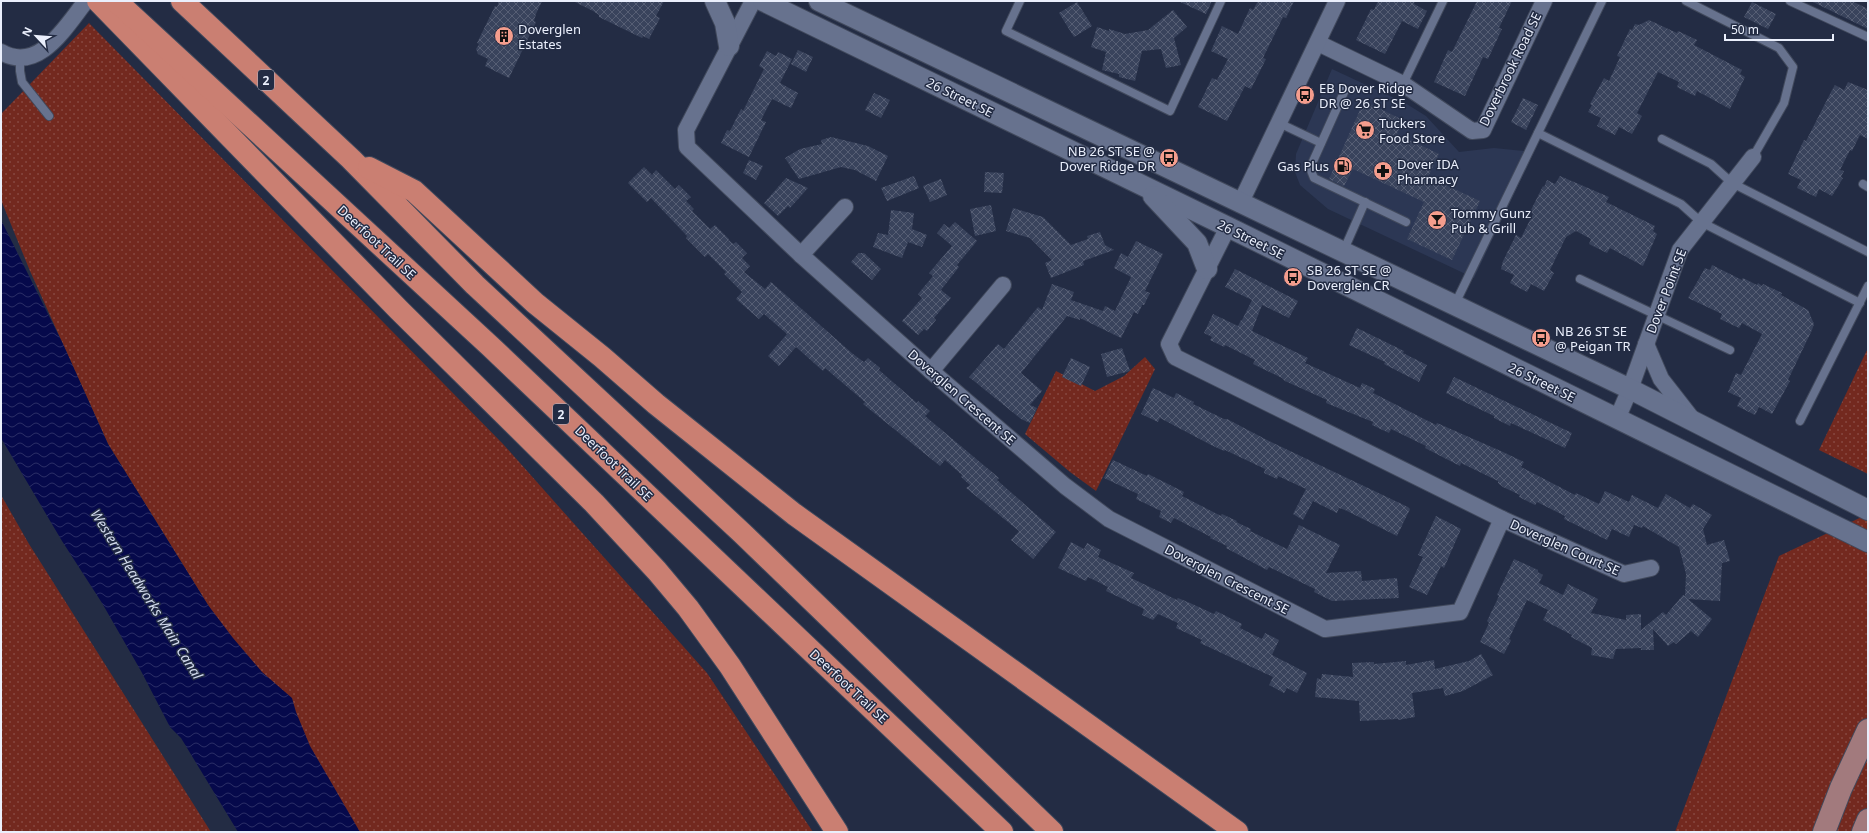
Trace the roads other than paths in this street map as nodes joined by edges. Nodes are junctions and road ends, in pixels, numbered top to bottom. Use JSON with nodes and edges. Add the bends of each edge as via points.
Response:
{"nodes":[{"id":1,"x":86,"y":1,"type":"edge"},
{"id":2,"x":98,"y":1,"type":"edge"},
{"id":3,"x":116,"y":1,"type":"edge"},
{"id":4,"x":182,"y":1,"type":"edge"},
{"id":5,"x":715,"y":1,"type":"edge"},
{"id":6,"x":753,"y":1,"type":"edge"},
{"id":7,"x":763,"y":1,"type":"edge"},
{"id":8,"x":819,"y":1,"type":"edge"},
{"id":9,"x":1020,"y":1,"type":"edge"},
{"id":10,"x":1221,"y":1,"type":"edge"},
{"id":11,"x":1337,"y":1,"type":"edge"},
{"id":12,"x":1444,"y":1,"type":"edge"},
{"id":13,"x":1544,"y":1,"type":"edge"},
{"id":14,"x":1602,"y":1,"type":"edge"},
{"id":15,"x":1686,"y":1,"type":"edge"},
{"id":16,"x":1790,"y":1,"type":"edge"},
{"id":17,"x":1868,"y":37,"type":"edge"},
{"id":18,"x":1318,"y":43,"type":"junction"},
{"id":19,"x":729,"y":46,"type":"junction"},
{"id":20,"x":1,"y":52,"type":"edge"},
{"id":21,"x":20,"y":58,"type":"junction"},
{"id":22,"x":1404,"y":84,"type":"junction"},
{"id":23,"x":1345,"y":90,"type":"dead end"},
{"id":24,"x":49,"y":116,"type":"dead end"},
{"id":25,"x":1279,"y":123,"type":"junction"},
{"id":26,"x":1538,"y":133,"type":"junction"},
{"id":27,"x":1662,"y":139,"type":"dead end"},
{"id":28,"x":1321,"y":143,"type":"junction"},
{"id":29,"x":1753,"y":158,"type":"joint"},
{"id":30,"x":351,"y":159,"type":"junction"},
{"id":31,"x":1732,"y":183,"type":"junction"},
{"id":32,"x":1143,"y":186,"type":"junction"},
{"id":33,"x":1366,"y":202,"type":"junction"},
{"id":34,"x":1240,"y":204,"type":"junction"},
{"id":35,"x":845,"y":207,"type":"dead end"},
{"id":36,"x":1406,"y":222,"type":"dead end"},
{"id":37,"x":1702,"y":222,"type":"junction"},
{"id":38,"x":1228,"y":227,"type":"junction"},
{"id":39,"x":1343,"y":252,"type":"junction"},
{"id":40,"x":1868,"y":252,"type":"edge"},
{"id":41,"x":801,"y":256,"type":"junction"},
{"id":42,"x":1207,"y":269,"type":"junction"},
{"id":43,"x":1580,"y":279,"type":"dead end"},
{"id":44,"x":1003,"y":285,"type":"dead end"},
{"id":45,"x":1868,"y":286,"type":"edge"},
{"id":46,"x":1860,"y":302,"type":"junction"},
{"id":47,"x":1454,"y":305,"type":"junction"},
{"id":48,"x":1656,"y":316,"type":"junction"},
{"id":49,"x":1646,"y":344,"type":"junction"},
{"id":50,"x":1730,"y":350,"type":"dead end"},
{"id":51,"x":931,"y":371,"type":"junction"},
{"id":52,"x":1630,"y":389,"type":"junction"},
{"id":53,"x":1617,"y":419,"type":"junction"},
{"id":54,"x":1800,"y":421,"type":"dead end"},
{"id":55,"x":1696,"y":422,"type":"junction"},
{"id":56,"x":1868,"y":510,"type":"edge"},
{"id":57,"x":1502,"y":519,"type":"junction"},
{"id":58,"x":1868,"y":542,"type":"edge"},
{"id":59,"x":1651,"y":568,"type":"dead end"},
{"id":60,"x":1868,"y":730,"type":"edge"},
{"id":61,"x":1868,"y":820,"type":"edge"},
{"id":62,"x":837,"y":832,"type":"edge"},
{"id":63,"x":1002,"y":832,"type":"edge"},
{"id":64,"x":1052,"y":832,"type":"edge"},
{"id":65,"x":1237,"y":832,"type":"edge"},
{"id":66,"x":1824,"y":832,"type":"edge"},
{"id":67,"x":1863,"y":832,"type":"edge"}],
"edges":[{"from":1,"to":21,"type":"street","via":[[48,47],[34,56]]},
{"from":2,"to":62,"type":"highway","via":[[399,310],[594,503],[657,571],[688,608],[730,666]]},
{"from":3,"to":63,"type":"highway","name":"Deerfoot Trail SE","number":"2","via":[[490,346]]},
{"from":4,"to":30,"type":"highway","number":"2"},
{"from":5,"to":19,"type":"street","via":[[725,23]]},
{"from":6,"to":19,"type":"street","name":"Doverglen Crescent SE"},
{"from":7,"to":32,"type":"street","name":"26 Street SE"},
{"from":8,"to":34,"type":"street","name":"26 Street SE"},
{"from":9,"to":10,"type":"lane","via":[[1006,31],[1170,111]]},
{"from":11,"to":18,"type":"street"},
{"from":12,"to":22,"type":"lane"},
{"from":13,"to":22,"type":"street","name":"Doverbrook Road SE","via":[[1483,130],[1472,131]]},
{"from":14,"to":26,"type":"lane"},
{"from":15,"to":29,"type":"lane","via":[[1779,48],[1793,67],[1784,103]]},
{"from":16,"to":17,"type":"lane"},
{"from":18,"to":22,"type":"street"},
{"from":18,"to":25,"type":"street"},
{"from":19,"to":41,"type":"street","name":"Doverglen Crescent SE","via":[[686,130],[688,147]]},
{"from":20,"to":21,"type":"street"},
{"from":21,"to":24,"type":"lane","via":[[22,82]]},
{"from":23,"to":28,"type":"lane"},
{"from":25,"to":28,"type":"lane"},
{"from":25,"to":34,"type":"street"},
{"from":26,"to":37,"type":"lane","via":[[1681,204]]},
{"from":26,"to":47,"type":"lane"},
{"from":27,"to":31,"type":"lane","via":[[1711,164]]},
{"from":28,"to":33,"type":"lane","via":[[1310,168],[1314,178]]},
{"from":29,"to":31,"type":"street","name":"Dover Point SE"},
{"from":30,"to":64,"type":"highway","number":"2","via":[[475,285],[742,534]]},
{"from":30,"to":65,"type":"highway","via":[[414,191],[535,303],[794,514]]},
{"from":31,"to":37,"type":"street","name":"Dover Point SE"},
{"from":31,"to":40,"type":"lane"},
{"from":32,"to":38,"type":"street","name":"26 Street SE"},
{"from":32,"to":42,"type":"street","via":[[1197,243]]},
{"from":33,"to":36,"type":"lane"},
{"from":33,"to":39,"type":"lane"},
{"from":34,"to":38,"type":"street"},
{"from":34,"to":39,"type":"street","name":"26 Street SE"},
{"from":35,"to":41,"type":"street"},
{"from":37,"to":46,"type":"lane"},
{"from":37,"to":48,"type":"street","name":"Dover Point SE","via":[[1680,250]]},
{"from":38,"to":42,"type":"street"},
{"from":38,"to":53,"type":"street","name":"26 Street SE"},
{"from":39,"to":47,"type":"street","name":"26 Street SE"},
{"from":41,"to":51,"type":"street","name":"Doverglen Crescent SE"},
{"from":42,"to":57,"type":"street","via":[[1169,344],[1175,357]]},
{"from":43,"to":48,"type":"lane"},
{"from":44,"to":51,"type":"street"},
{"from":45,"to":46,"type":"lane"},
{"from":46,"to":54,"type":"lane"},
{"from":47,"to":52,"type":"street","name":"26 Street SE"},
{"from":48,"to":49,"type":"street","name":"Dover Point SE"},
{"from":48,"to":50,"type":"lane"},
{"from":49,"to":52,"type":"street","name":"Dover Point SE"},
{"from":49,"to":55,"type":"street","via":[[1661,379]]},
{"from":51,"to":57,"type":"street","name":"Doverglen Crescent SE","via":[[1065,486],[1109,518],[1325,629],[1460,612]]},
{"from":52,"to":53,"type":"street","name":"Dover Point SE"},
{"from":52,"to":55,"type":"street","name":"26 Street SE"},
{"from":53,"to":58,"type":"street","name":"26 Street SE"},
{"from":55,"to":56,"type":"street","name":"26 Street SE"},
{"from":57,"to":59,"type":"street","name":"Doverglen Court SE","via":[[1624,574]]},
{"from":60,"to":66,"type":"main road"},
{"from":61,"to":67,"type":"main road"}]}
